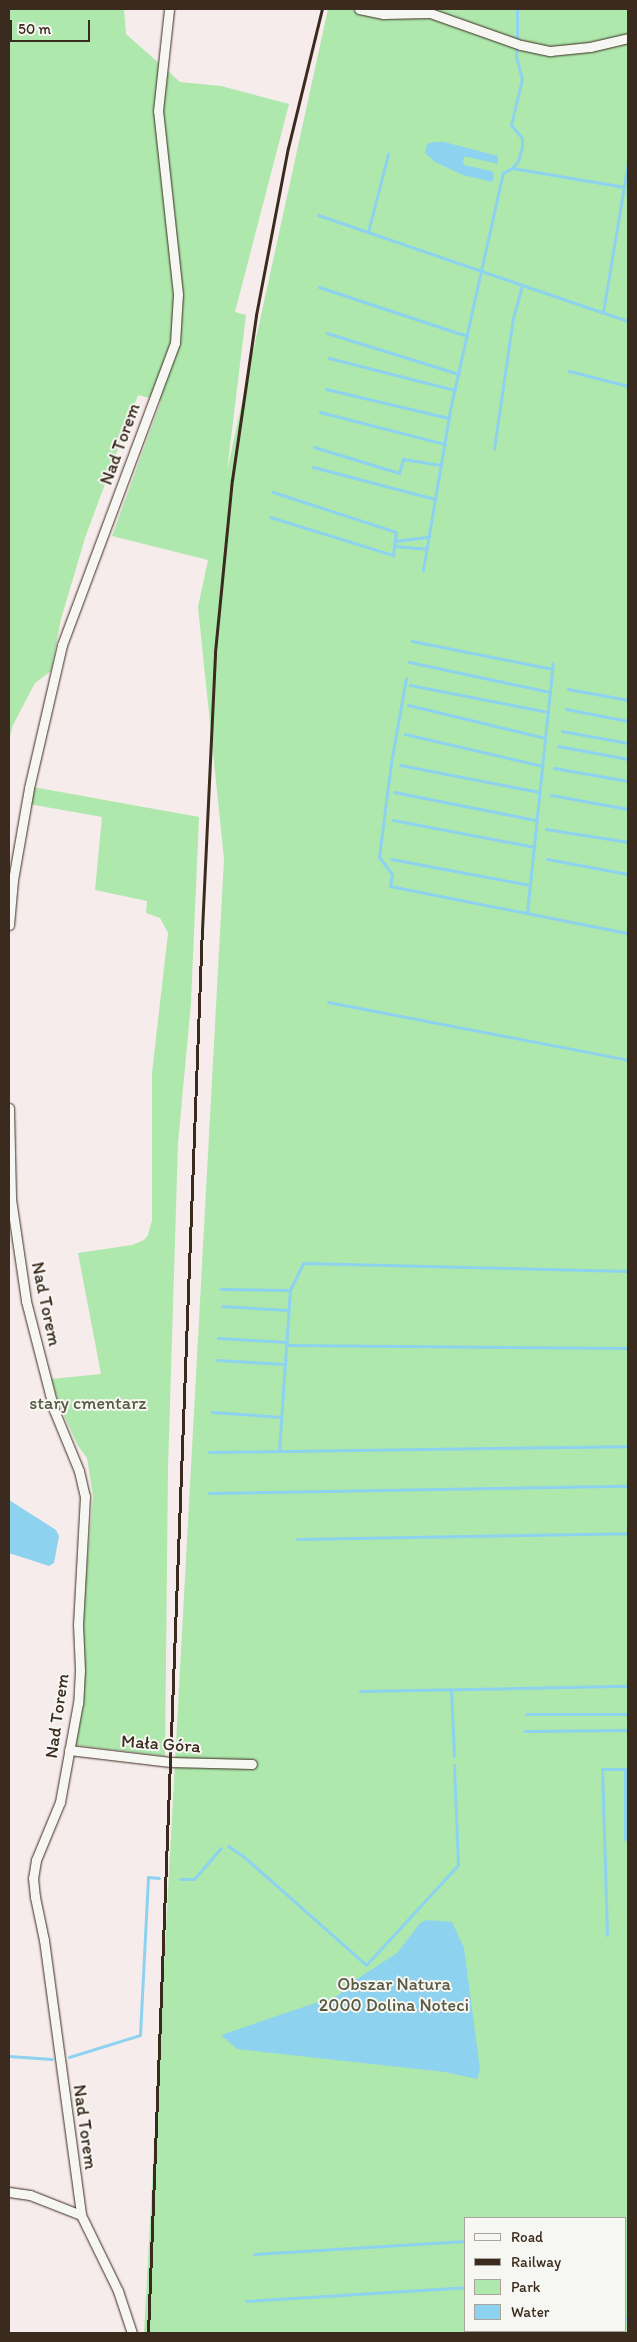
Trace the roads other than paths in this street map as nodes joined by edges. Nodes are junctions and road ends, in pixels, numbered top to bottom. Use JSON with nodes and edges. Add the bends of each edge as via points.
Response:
{"nodes":[{"id":1,"x":169,"y":9,"type":"edge"},
{"id":2,"x":358,"y":9,"type":"edge"},
{"id":3,"x":628,"y":38,"type":"edge"},
{"id":4,"x":11,"y":879,"type":"edge"},
{"id":5,"x":9,"y":925,"type":"edge"},
{"id":6,"x":9,"y":1108,"type":"edge"},
{"id":7,"x":69,"y":1750,"type":"junction"},
{"id":8,"x":252,"y":1764,"type":"dead end"},
{"id":9,"x":9,"y":2192,"type":"edge"},
{"id":10,"x":81,"y":2215,"type":"junction"},
{"id":11,"x":132,"y":2333,"type":"edge"}],
"edges":[{"from":1,"to":4,"type":"street","name":"Nad Torem","via":[[158,111],[178,294],[175,343],[62,645],[30,779]]},
{"from":2,"to":3,"type":"street","via":[[383,14],[430,13],[521,45],[550,51],[590,47]]},
{"from":4,"to":5,"type":"street","name":"Nad Torem"},
{"from":6,"to":7,"type":"street","name":"Nad Torem","via":[[11,1199],[26,1301],[54,1410],[79,1470],[85,1496],[78,1694]]},
{"from":7,"to":8,"type":"street","name":"Mała Góra","via":[[170,1762]]},
{"from":7,"to":10,"type":"street","name":"Nad Torem","via":[[60,1802],[36,1860],[33,1878]]},
{"from":9,"to":10,"type":"street","via":[[30,2194]]},
{"from":10,"to":11,"type":"street","name":"Nad Torem","via":[[118,2291]]}]}
